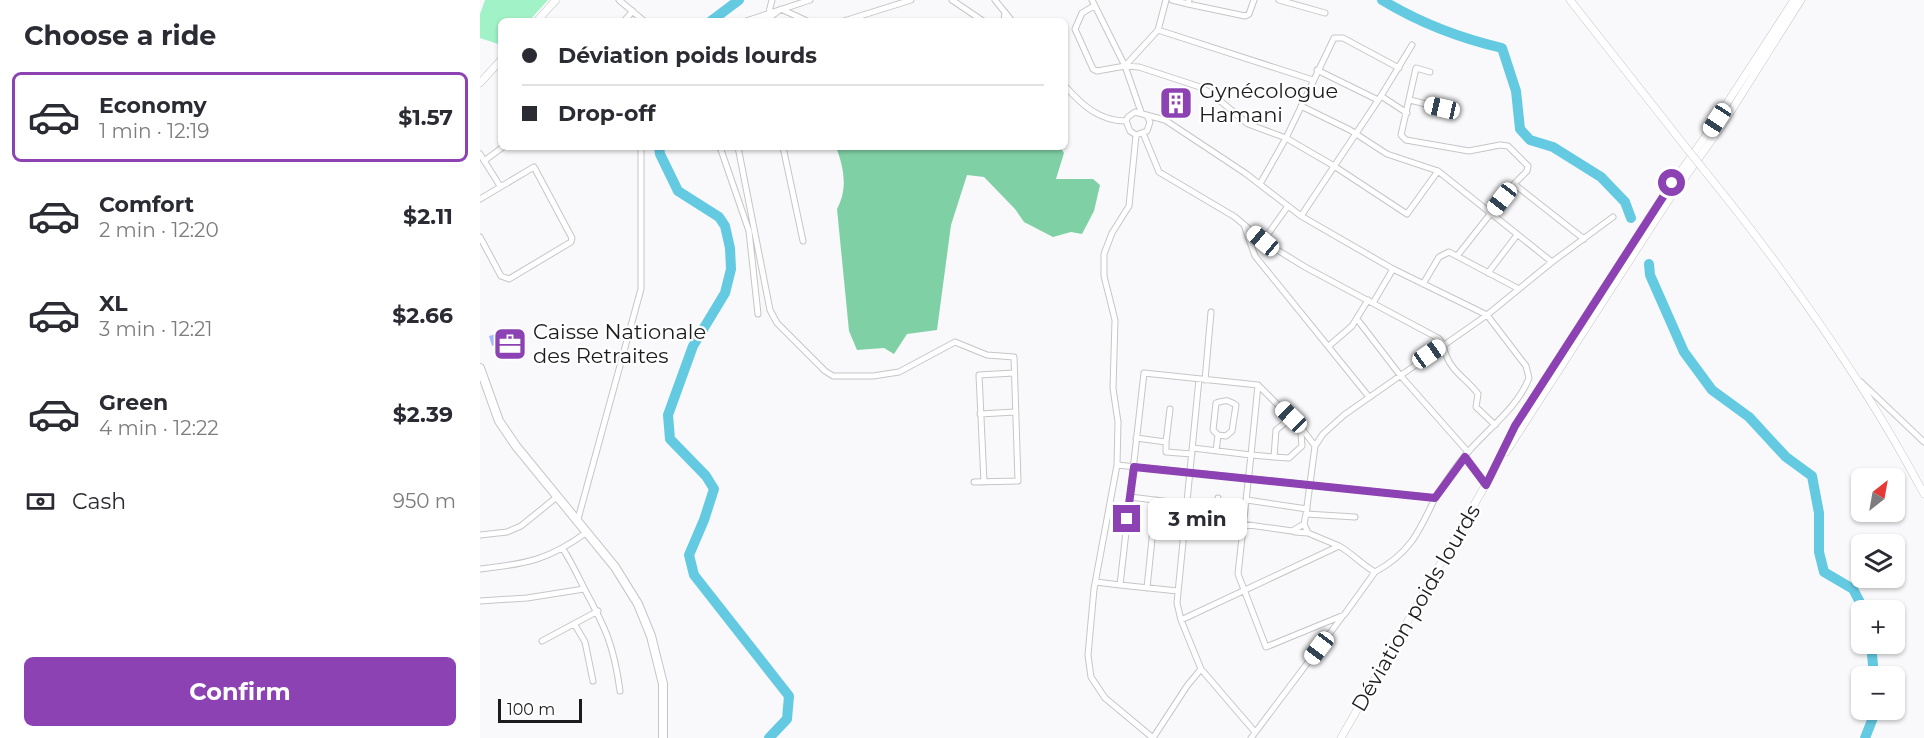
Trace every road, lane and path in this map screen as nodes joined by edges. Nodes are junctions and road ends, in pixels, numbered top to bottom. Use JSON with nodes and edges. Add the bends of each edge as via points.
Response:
{"nodes":[{"id":1,"x":556,"y":0,"type":"edge"},
{"id":2,"x":620,"y":0,"type":"edge"},
{"id":3,"x":772,"y":0,"type":"edge"},
{"id":4,"x":810,"y":0,"type":"edge"},
{"id":5,"x":911,"y":0,"type":"edge"},
{"id":6,"x":952,"y":0,"type":"edge"},
{"id":7,"x":995,"y":0,"type":"edge"},
{"id":8,"x":1166,"y":0,"type":"edge"},
{"id":9,"x":1172,"y":0,"type":"edge"},
{"id":10,"x":1254,"y":0,"type":"edge"},
{"id":11,"x":1279,"y":0,"type":"edge"},
{"id":12,"x":1570,"y":0,"type":"edge"},
{"id":13,"x":1794,"y":0,"type":"edge"},
{"id":14,"x":1801,"y":0,"type":"edge"},
{"id":15,"x":1189,"y":2,"type":"edge"},
{"id":16,"x":1093,"y":3,"type":"edge"},
{"id":17,"x":781,"y":9,"type":"junction"},
{"id":18,"x":633,"y":11,"type":"junction"},
{"id":19,"x":769,"y":12,"type":"junction"},
{"id":20,"x":1005,"y":12,"type":"junction"},
{"id":21,"x":1325,"y":13,"type":"dead end"},
{"id":22,"x":540,"y":18,"type":"edge"},
{"id":23,"x":627,"y":18,"type":"edge"},
{"id":24,"x":641,"y":18,"type":"edge"},
{"id":25,"x":754,"y":18,"type":"edge"},
{"id":26,"x":769,"y":18,"type":"edge"},
{"id":27,"x":800,"y":18,"type":"edge"},
{"id":28,"x":854,"y":18,"type":"edge"},
{"id":29,"x":979,"y":18,"type":"edge"},
{"id":30,"x":1004,"y":18,"type":"edge"},
{"id":31,"x":1010,"y":18,"type":"edge"},
{"id":32,"x":1158,"y":30,"type":"junction"},
{"id":33,"x":1412,"y":45,"type":"dead end"},
{"id":34,"x":498,"y":65,"type":"edge"},
{"id":35,"x":1125,"y":66,"type":"junction"},
{"id":36,"x":1399,"y":68,"type":"junction"},
{"id":37,"x":1317,"y":70,"type":"junction"},
{"id":38,"x":1430,"y":72,"type":"dead end"},
{"id":39,"x":1313,"y":80,"type":"junction"},
{"id":40,"x":480,"y":83,"type":"edge"},
{"id":41,"x":1068,"y":89,"type":"edge"},
{"id":42,"x":1380,"y":98,"type":"junction"},
{"id":43,"x":1410,"y":100,"type":"junction"},
{"id":44,"x":1301,"y":106,"type":"junction"},
{"id":45,"x":1442,"y":108,"type":"dead end"},
{"id":46,"x":1407,"y":113,"type":"junction"},
{"id":47,"x":1144,"y":114,"type":"junction"},
{"id":48,"x":1126,"y":121,"type":"junction"},
{"id":49,"x":1356,"y":133,"type":"junction"},
{"id":50,"x":1143,"y":134,"type":"junction"},
{"id":51,"x":1136,"y":135,"type":"junction"},
{"id":52,"x":1286,"y":138,"type":"junction"},
{"id":53,"x":499,"y":150,"type":"edge"},
{"id":54,"x":641,"y":150,"type":"edge"},
{"id":55,"x":721,"y":150,"type":"edge"},
{"id":56,"x":739,"y":150,"type":"edge"},
{"id":57,"x":784,"y":150,"type":"edge"},
{"id":58,"x":480,"y":154,"type":"edge"},
{"id":59,"x":484,"y":161,"type":"junction"},
{"id":60,"x":1334,"y":166,"type":"junction"},
{"id":61,"x":1438,"y":171,"type":"junction"},
{"id":62,"x":1260,"y":184,"type":"junction"},
{"id":63,"x":1514,"y":184,"type":"junction"},
{"id":64,"x":500,"y":186,"type":"junction"},
{"id":65,"x":480,"y":199,"type":"edge"},
{"id":66,"x":1288,"y":206,"type":"junction"},
{"id":67,"x":1491,"y":214,"type":"junction"},
{"id":68,"x":1301,"y":216,"type":"junction"},
{"id":69,"x":1613,"y":217,"type":"dead end"},
{"id":70,"x":1244,"y":225,"type":"junction"},
{"id":71,"x":1517,"y":235,"type":"junction"},
{"id":72,"x":480,"y":237,"type":"edge"},
{"id":73,"x":1584,"y":239,"type":"junction"},
{"id":74,"x":803,"y":241,"type":"dead end"},
{"id":75,"x":1263,"y":241,"type":"junction"},
{"id":76,"x":1457,"y":256,"type":"junction"},
{"id":77,"x":1552,"y":262,"type":"junction"},
{"id":78,"x":1393,"y":269,"type":"junction"},
{"id":79,"x":1488,"y":273,"type":"junction"},
{"id":80,"x":1423,"y":284,"type":"junction"},
{"id":81,"x":1519,"y":289,"type":"junction"},
{"id":82,"x":1371,"y":302,"type":"junction"},
{"id":83,"x":1212,"y":312,"type":"dead end"},
{"id":84,"x":758,"y":314,"type":"dead end"},
{"id":85,"x":1487,"y":315,"type":"junction"},
{"id":86,"x":1358,"y":319,"type":"junction"},
{"id":87,"x":1444,"y":344,"type":"junction"},
{"id":88,"x":1330,"y":345,"type":"junction"},
{"id":89,"x":480,"y":368,"type":"edge"},
{"id":90,"x":1851,"y":372,"type":"junction"},
{"id":91,"x":1014,"y":373,"type":"junction"},
{"id":92,"x":1400,"y":375,"type":"junction"},
{"id":93,"x":1202,"y":379,"type":"junction"},
{"id":94,"x":1257,"y":385,"type":"junction"},
{"id":95,"x":1369,"y":397,"type":"junction"},
{"id":96,"x":1170,"y":409,"type":"dead end"},
{"id":97,"x":1015,"y":412,"type":"junction"},
{"id":98,"x":980,"y":414,"type":"junction"},
{"id":99,"x":1291,"y":417,"type":"junction"},
{"id":100,"x":1496,"y":424,"type":"junction"},
{"id":101,"x":1303,"y":430,"type":"junction"},
{"id":102,"x":1218,"y":435,"type":"junction"},
{"id":103,"x":1136,"y":438,"type":"junction"},
{"id":104,"x":1166,"y":442,"type":"junction"},
{"id":105,"x":1924,"y":442,"type":"edge"},
{"id":106,"x":1315,"y":446,"type":"junction"},
{"id":107,"x":1192,"y":451,"type":"junction"},
{"id":108,"x":1216,"y":451,"type":"junction"},
{"id":109,"x":1466,"y":454,"type":"junction"},
{"id":110,"x":1251,"y":456,"type":"junction"},
{"id":111,"x":1275,"y":457,"type":"junction"},
{"id":112,"x":1118,"y":465,"type":"junction"},
{"id":113,"x":1134,"y":467,"type":"junction"},
{"id":114,"x":1191,"y":473,"type":"junction"},
{"id":115,"x":1490,"y":477,"type":"junction"},
{"id":116,"x":1249,"y":479,"type":"junction"},
{"id":117,"x":974,"y":482,"type":"dead end"},
{"id":118,"x":984,"y":482,"type":"junction"},
{"id":119,"x":1486,"y":485,"type":"junction"},
{"id":120,"x":1309,"y":486,"type":"junction"},
{"id":121,"x":1924,"y":494,"type":"edge"},
{"id":122,"x":558,"y":496,"type":"junction"},
{"id":123,"x":1130,"y":497,"type":"junction"},
{"id":124,"x":1218,"y":498,"type":"dead end"},
{"id":125,"x":1435,"y":498,"type":"junction"},
{"id":126,"x":1156,"y":500,"type":"junction"},
{"id":127,"x":1247,"y":500,"type":"junction"},
{"id":128,"x":1187,"y":504,"type":"junction"},
{"id":129,"x":1306,"y":512,"type":"junction"},
{"id":130,"x":1186,"y":516,"type":"junction"},
{"id":131,"x":1355,"y":517,"type":"dead end"},
{"id":132,"x":578,"y":519,"type":"junction"},
{"id":133,"x":1216,"y":521,"type":"junction"},
{"id":134,"x":1304,"y":524,"type":"junction"},
{"id":135,"x":1245,"y":526,"type":"junction"},
{"id":136,"x":587,"y":531,"type":"junction"},
{"id":137,"x":1292,"y":531,"type":"junction"},
{"id":138,"x":1308,"y":532,"type":"junction"},
{"id":139,"x":480,"y":535,"type":"edge"},
{"id":140,"x":1339,"y":546,"type":"junction"},
{"id":141,"x":563,"y":549,"type":"junction"},
{"id":142,"x":480,"y":569,"type":"edge"},
{"id":143,"x":1376,"y":572,"type":"junction"},
{"id":144,"x":1096,"y":582,"type":"junction"},
{"id":145,"x":1120,"y":585,"type":"junction"},
{"id":146,"x":1147,"y":588,"type":"junction"},
{"id":147,"x":584,"y":589,"type":"junction"},
{"id":148,"x":1178,"y":591,"type":"junction"},
{"id":149,"x":1243,"y":591,"type":"junction"},
{"id":150,"x":480,"y":601,"type":"edge"},
{"id":151,"x":598,"y":611,"type":"junction"},
{"id":152,"x":1344,"y":615,"type":"junction"},
{"id":153,"x":1181,"y":620,"type":"junction"},
{"id":154,"x":575,"y":624,"type":"junction"},
{"id":155,"x":542,"y":641,"type":"dead end"},
{"id":156,"x":1201,"y":669,"type":"junction"},
{"id":157,"x":593,"y":681,"type":"dead end"},
{"id":158,"x":620,"y":691,"type":"dead end"},
{"id":159,"x":1255,"y":732,"type":"junction"},
{"id":160,"x":663,"y":738,"type":"edge"},
{"id":161,"x":1153,"y":738,"type":"edge"},
{"id":162,"x":1251,"y":738,"type":"edge"},
{"id":163,"x":1341,"y":738,"type":"edge"}],
"edges":[{"from":1,"to":22,"type":"main road"},
{"from":2,"to":18,"type":"street"},
{"from":3,"to":19,"type":"street"},
{"from":4,"to":17,"type":"street"},
{"from":5,"to":28,"type":"street"},
{"from":6,"to":29,"type":"street"},
{"from":7,"to":20,"type":"street"},
{"from":8,"to":32,"type":"street"},
{"from":9,"to":15,"type":"street"},
{"from":10,"to":15,"type":"street","via":[[1245,16]]},
{"from":11,"to":21,"type":"street"},
{"from":12,"to":90,"type":"main road","bridge":true,"via":[[1704,170]]},
{"from":13,"to":115,"type":"main road","name":"Déviation poids lourds","via":[[1522,416]]},
{"from":14,"to":115,"type":"main road","name":"Déviation poids lourds"},
{"from":16,"to":35,"type":"street"},
{"from":16,"to":35,"type":"street","via":[[1082,13],[1075,29],[1089,63],[1096,71]]},
{"from":17,"to":19,"type":"street"},
{"from":17,"to":26,"type":"street"},
{"from":17,"to":27,"type":"street"},
{"from":18,"to":23,"type":"street"},
{"from":18,"to":24,"type":"street"},
{"from":19,"to":25,"type":"street"},
{"from":20,"to":30,"type":"street"},
{"from":20,"to":31,"type":"street"},
{"from":32,"to":35,"type":"street"},
{"from":32,"to":39,"type":"street"},
{"from":33,"to":36,"type":"street"},
{"from":34,"to":40,"type":"main road"},
{"from":35,"to":47,"type":"street"},
{"from":35,"to":52,"type":"street","via":[[1200,87],[1248,124]]},
{"from":36,"to":37,"type":"street","via":[[1338,37]]},
{"from":36,"to":42,"type":"street"},
{"from":37,"to":39,"type":"street"},
{"from":37,"to":42,"type":"street"},
{"from":38,"to":43,"type":"street","via":[[1416,68]]},
{"from":39,"to":44,"type":"street"},
{"from":41,"to":48,"type":"street","via":[[1092,112]]},
{"from":42,"to":46,"type":"street"},
{"from":42,"to":49,"type":"street"},
{"from":43,"to":45,"type":"street"},
{"from":43,"to":46,"type":"street"},
{"from":44,"to":49,"type":"street"},
{"from":44,"to":52,"type":"street"},
{"from":46,"to":63,"type":"street","via":[[1401,135],[1406,140],[1469,151],[1508,146],[1528,166]]},
{"from":47,"to":48,"type":"street","via":[[1129,115]]},
{"from":47,"to":50,"type":"street","via":[[1150,125]]},
{"from":47,"to":62,"type":"street","via":[[1165,120]]},
{"from":48,"to":51,"type":"street"},
{"from":49,"to":60,"type":"street"},
{"from":49,"to":61,"type":"street","via":[[1387,154]]},
{"from":50,"to":51,"type":"street"},
{"from":50,"to":70,"type":"street","via":[[1159,172]]},
{"from":51,"to":112,"type":"street","via":[[1129,206],[1107,244],[1103,266],[1115,320],[1113,388]]},
{"from":52,"to":60,"type":"street"},
{"from":52,"to":62,"type":"street"},
{"from":53,"to":59,"type":"street"},
{"from":54,"to":132,"type":"street","via":[[641,289]]},
{"from":55,"to":84,"type":"street","via":[[749,231]]},
{"from":56,"to":91,"type":"street","via":[[770,310],[777,323],[825,371],[836,376],[890,374],[911,368],[956,342],[987,355],[1014,357]]},
{"from":57,"to":74,"type":"street"},
{"from":58,"to":59,"type":"street"},
{"from":59,"to":64,"type":"street"},
{"from":60,"to":61,"type":"street","via":[[1407,214]]},
{"from":60,"to":68,"type":"street"},
{"from":61,"to":67,"type":"street"},
{"from":62,"to":66,"type":"street"},
{"from":63,"to":67,"type":"street"},
{"from":63,"to":73,"type":"street"},
{"from":64,"to":65,"type":"street"},
{"from":64,"to":72,"type":"street","via":[[534,166],[571,242],[509,279],[501,276]]},
{"from":66,"to":68,"type":"street"},
{"from":66,"to":75,"type":"street"},
{"from":67,"to":71,"type":"street"},
{"from":67,"to":76,"type":"street"},
{"from":68,"to":78,"type":"street"},
{"from":69,"to":73,"type":"street"},
{"from":70,"to":75,"type":"street"},
{"from":70,"to":88,"type":"street","via":[[1255,256]]},
{"from":71,"to":77,"type":"street"},
{"from":71,"to":79,"type":"street"},
{"from":73,"to":77,"type":"street"},
{"from":75,"to":82,"type":"street"},
{"from":76,"to":79,"type":"street"},
{"from":76,"to":80,"type":"street","via":[[1444,252]]},
{"from":77,"to":81,"type":"street"},
{"from":78,"to":80,"type":"street"},
{"from":78,"to":82,"type":"street"},
{"from":79,"to":81,"type":"street"},
{"from":80,"to":85,"type":"street"},
{"from":81,"to":85,"type":"street"},
{"from":82,"to":86,"type":"street"},
{"from":82,"to":87,"type":"street"},
{"from":83,"to":93,"type":"street"},
{"from":85,"to":87,"type":"street"},
{"from":85,"to":100,"type":"street","via":[[1526,366],[1529,378]]},
{"from":86,"to":88,"type":"street"},
{"from":86,"to":92,"type":"street"},
{"from":87,"to":92,"type":"street"},
{"from":87,"to":100,"type":"street","via":[[1455,371],[1478,394],[1476,407]]},
{"from":88,"to":95,"type":"street"},
{"from":89,"to":122,"type":"highway","via":[[500,421]]},
{"from":90,"to":105,"type":"street"},
{"from":90,"to":121,"type":"main road","via":[[1900,448]]},
{"from":91,"to":97,"type":"street"},
{"from":91,"to":98,"type":"street","via":[[979,375]]},
{"from":92,"to":95,"type":"street"},
{"from":92,"to":109,"type":"street"},
{"from":93,"to":94,"type":"street"},
{"from":93,"to":103,"type":"street","via":[[1144,373]]},
{"from":93,"to":107,"type":"street"},
{"from":94,"to":99,"type":"street"},
{"from":94,"to":110,"type":"street"},
{"from":95,"to":106,"type":"street","via":[[1323,434]]},
{"from":96,"to":104,"type":"street"},
{"from":97,"to":98,"type":"street"},
{"from":97,"to":118,"type":"street","via":[[1018,481]]},
{"from":98,"to":118,"type":"street"},
{"from":99,"to":101,"type":"street"},
{"from":99,"to":111,"type":"street","via":[[1276,430]]},
{"from":100,"to":109,"type":"street"},
{"from":101,"to":106,"type":"street"},
{"from":101,"to":111,"type":"street","via":[[1302,446],[1297,451],[1289,458]]},
{"from":102,"to":102,"type":"street","via":[[1213,430],[1216,403],[1230,400],[1236,405],[1233,431],[1226,436]]},
{"from":102,"to":108,"type":"street"},
{"from":103,"to":104,"type":"street"},
{"from":103,"to":113,"type":"street"},
{"from":104,"to":107,"type":"street","via":[[1166,452]]},
{"from":106,"to":120,"type":"street"},
{"from":107,"to":108,"type":"street"},
{"from":107,"to":114,"type":"street"},
{"from":108,"to":110,"type":"street"},
{"from":109,"to":119,"type":"street"},
{"from":109,"to":125,"type":"street"},
{"from":110,"to":111,"type":"street"},
{"from":110,"to":116,"type":"street"},
{"from":112,"to":113,"type":"street"},
{"from":112,"to":144,"type":"street"},
{"from":113,"to":114,"type":"street"},
{"from":113,"to":123,"type":"street"},
{"from":114,"to":116,"type":"street"},
{"from":114,"to":128,"type":"street"},
{"from":115,"to":119,"type":"main road","name":"Déviation poids lourds"},
{"from":116,"to":120,"type":"street"},
{"from":116,"to":127,"type":"street"},
{"from":117,"to":118,"type":"street"},
{"from":119,"to":163,"type":"main road","name":"Déviation poids lourds"},
{"from":120,"to":125,"type":"street"},
{"from":120,"to":129,"type":"street"},
{"from":122,"to":132,"type":"highway"},
{"from":122,"to":139,"type":"street","via":[[521,526]]},
{"from":123,"to":126,"type":"street"},
{"from":123,"to":145,"type":"street"},
{"from":124,"to":133,"type":"street"},
{"from":125,"to":143,"type":"street","via":[[1408,548]]},
{"from":126,"to":128,"type":"street"},
{"from":126,"to":146,"type":"street"},
{"from":127,"to":129,"type":"street"},
{"from":127,"to":135,"type":"street"},
{"from":128,"to":130,"type":"street"},
{"from":129,"to":131,"type":"street"},
{"from":129,"to":134,"type":"street"},
{"from":130,"to":133,"type":"street"},
{"from":130,"to":148,"type":"street"},
{"from":132,"to":136,"type":"highway"},
{"from":133,"to":135,"type":"street"},
{"from":134,"to":137,"type":"street"},
{"from":134,"to":138,"type":"street"},
{"from":135,"to":137,"type":"street"},
{"from":135,"to":149,"type":"street","via":[[1238,564]]},
{"from":136,"to":141,"type":"street"},
{"from":136,"to":160,"type":"highway","via":[[638,604],[651,636],[663,684]]},
{"from":137,"to":138,"type":"street"},
{"from":138,"to":140,"type":"street"},
{"from":140,"to":143,"type":"street"},
{"from":140,"to":149,"type":"street"},
{"from":141,"to":142,"type":"street","via":[[538,560]]},
{"from":141,"to":147,"type":"street","via":[[579,573]]},
{"from":143,"to":152,"type":"street"},
{"from":144,"to":145,"type":"street"},
{"from":144,"to":161,"type":"street","via":[[1088,655],[1091,677],[1105,698]]},
{"from":145,"to":146,"type":"street"},
{"from":146,"to":148,"type":"street"},
{"from":147,"to":150,"type":"street"},
{"from":147,"to":151,"type":"street"},
{"from":148,"to":153,"type":"street"},
{"from":149,"to":152,"type":"street","via":[[1266,647]]},
{"from":149,"to":153,"type":"street"},
{"from":151,"to":154,"type":"street"},
{"from":151,"to":158,"type":"street","via":[[614,652]]},
{"from":152,"to":159,"type":"street"},
{"from":153,"to":156,"type":"street"},
{"from":154,"to":155,"type":"street"},
{"from":154,"to":157,"type":"street","via":[[585,642]]},
{"from":156,"to":159,"type":"street"},
{"from":156,"to":161,"type":"street"},
{"from":159,"to":162,"type":"street"}]}
